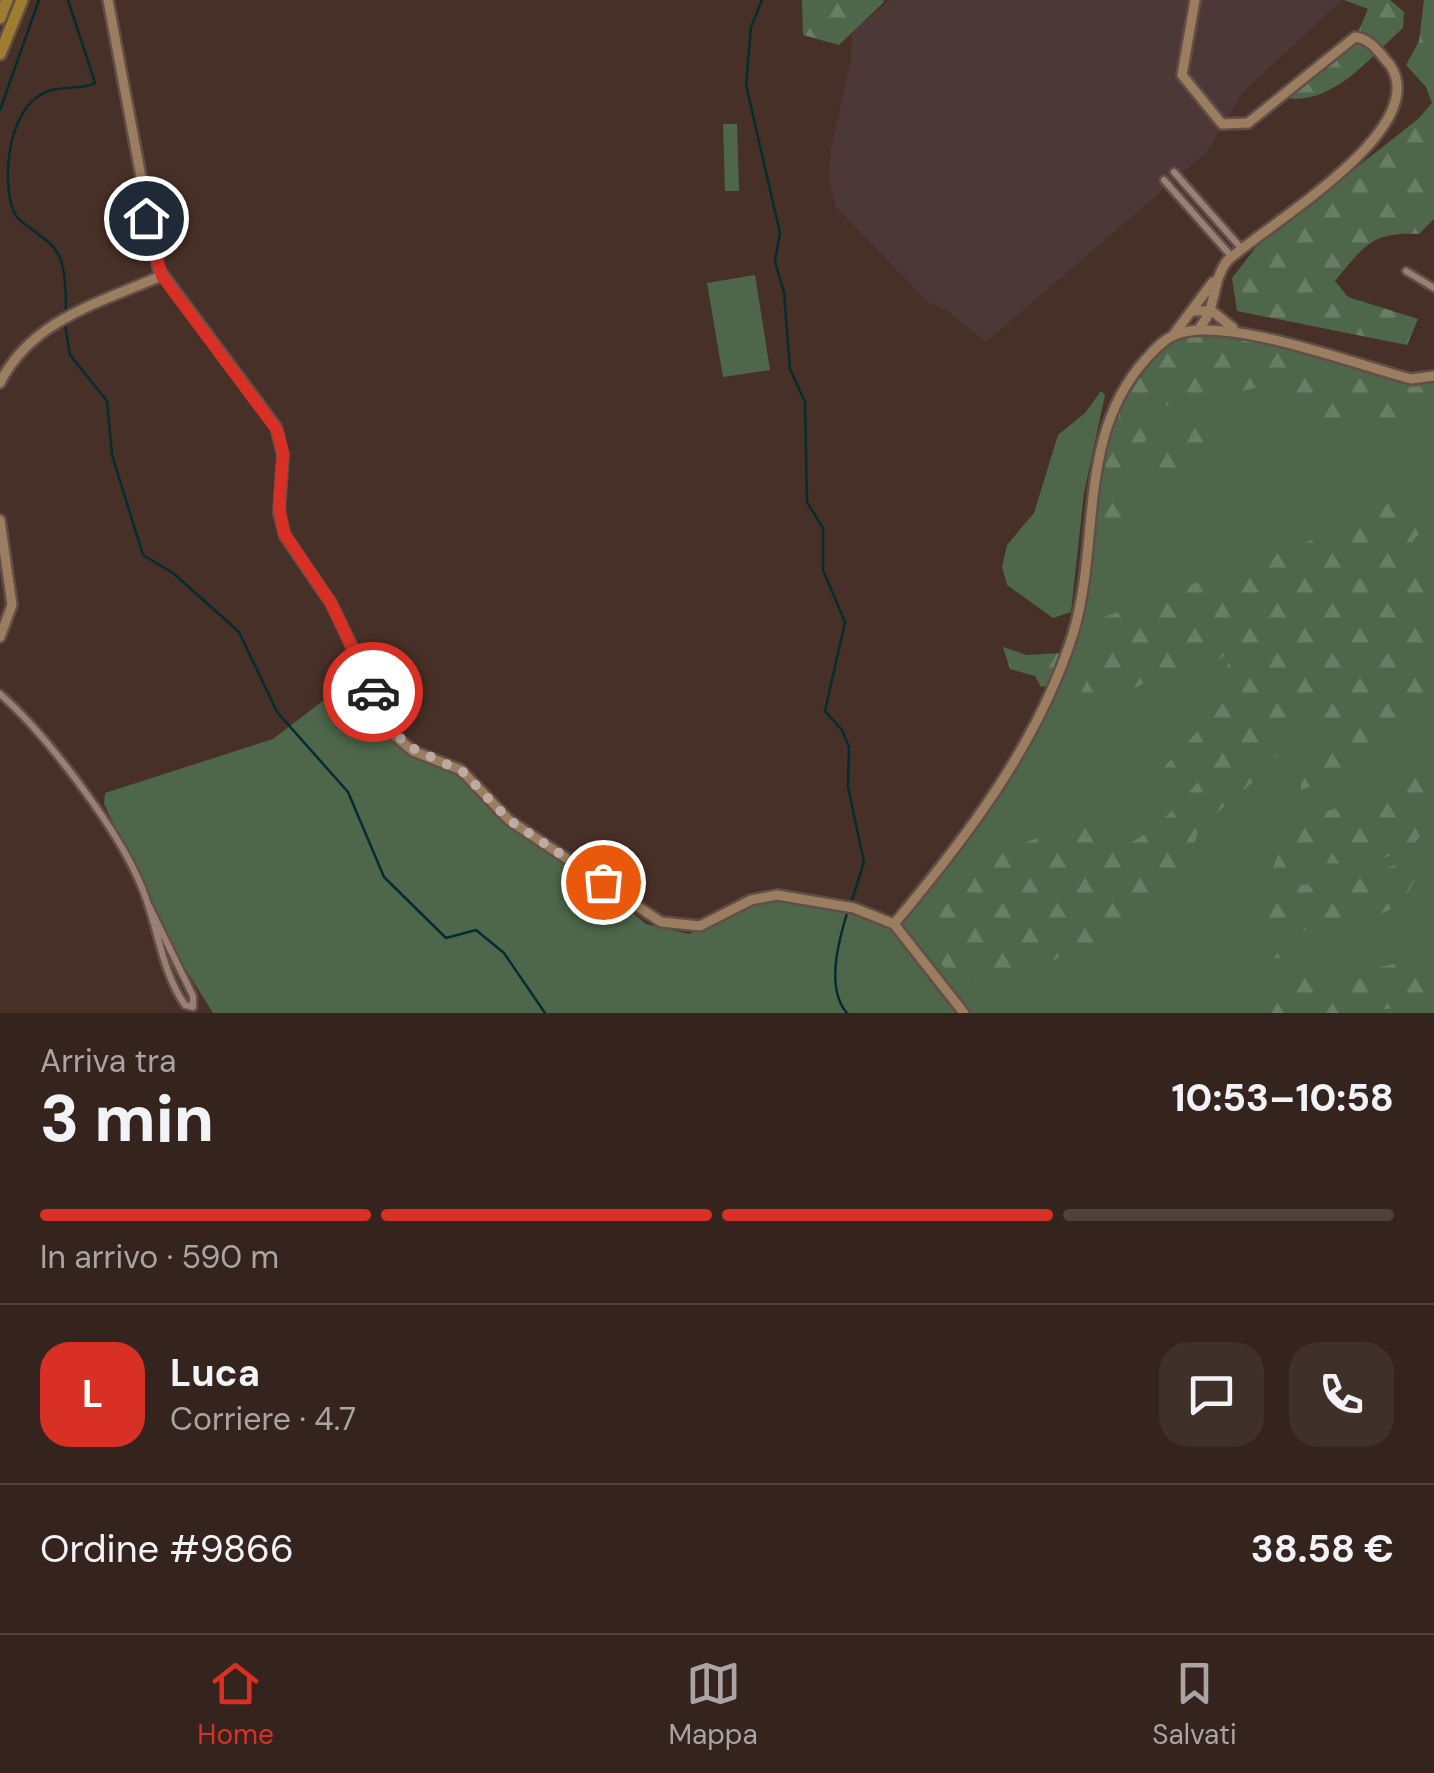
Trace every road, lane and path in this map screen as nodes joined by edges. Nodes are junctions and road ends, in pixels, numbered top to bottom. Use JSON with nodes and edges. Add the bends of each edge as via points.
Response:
{"nodes":[{"id":1,"x":7,"y":0,"type":"edge"},
{"id":2,"x":22,"y":0,"type":"edge"},
{"id":3,"x":108,"y":0,"type":"edge"},
{"id":4,"x":1194,"y":0,"type":"edge"},
{"id":5,"x":0,"y":18,"type":"edge"},
{"id":6,"x":0,"y":54,"type":"edge"},
{"id":7,"x":1174,"y":172,"type":"dead end"},
{"id":8,"x":1164,"y":180,"type":"dead end"},
{"id":9,"x":1242,"y":248,"type":"junction"},
{"id":10,"x":1232,"y":256,"type":"junction"},
{"id":11,"x":1406,"y":271,"type":"dead end"},
{"id":12,"x":1218,"y":275,"type":"junction"},
{"id":13,"x":162,"y":276,"type":"junction"},
{"id":14,"x":1434,"y":288,"type":"edge"},
{"id":15,"x":1193,"y":311,"type":"junction"},
{"id":16,"x":1212,"y":311,"type":"junction"},
{"id":17,"x":1200,"y":327,"type":"junction"},
{"id":18,"x":1238,"y":332,"type":"junction"},
{"id":19,"x":1172,"y":336,"type":"junction"},
{"id":20,"x":1434,"y":376,"type":"edge"},
{"id":21,"x":0,"y":384,"type":"edge"},
{"id":22,"x":0,"y":520,"type":"edge"},
{"id":23,"x":0,"y":637,"type":"edge"},
{"id":24,"x":0,"y":694,"type":"edge"},
{"id":25,"x":149,"y":906,"type":"junction"},
{"id":26,"x":894,"y":924,"type":"junction"},
{"id":27,"x":964,"y":1013,"type":"edge"}],
"edges":[{"from":1,"to":5,"type":"highway"},
{"from":2,"to":6,"type":"highway"},
{"from":3,"to":13,"type":"street"},
{"from":4,"to":9,"type":"street","via":[[1183,78],[1222,124],[1248,123],[1352,38],[1370,42],[1402,86],[1398,112],[1370,148]]},
{"from":7,"to":9,"type":"street"},
{"from":8,"to":10,"type":"street"},
{"from":9,"to":10,"type":"street"},
{"from":10,"to":12,"type":"street"},
{"from":11,"to":14,"type":"street"},
{"from":12,"to":15,"type":"street"},
{"from":12,"to":16,"type":"street"},
{"from":13,"to":21,"type":"street","via":[[57,322],[25,346]]},
{"from":13,"to":26,"type":"street","via":[[276,427],[285,536],[329,599],[386,721],[404,744],[463,772],[516,826],[661,922],[700,926],[776,894],[850,907]]},
{"from":15,"to":16,"type":"street"},
{"from":15,"to":17,"type":"street"},
{"from":15,"to":19,"type":"street"},
{"from":16,"to":17,"type":"street"},
{"from":16,"to":18,"type":"street"},
{"from":17,"to":18,"type":"street"},
{"from":17,"to":19,"type":"street"},
{"from":18,"to":20,"type":"street","via":[[1411,379]]},
{"from":19,"to":26,"type":"street","via":[[1128,382],[1103,437],[1074,630],[1035,720],[990,802]]},
{"from":22,"to":23,"type":"street","via":[[12,605]]},
{"from":24,"to":25,"type":"street","via":[[46,738],[128,859]]},
{"from":25,"to":25,"type":"street","via":[[172,987],[193,1007],[193,996]]},
{"from":26,"to":27,"type":"street"}]}
